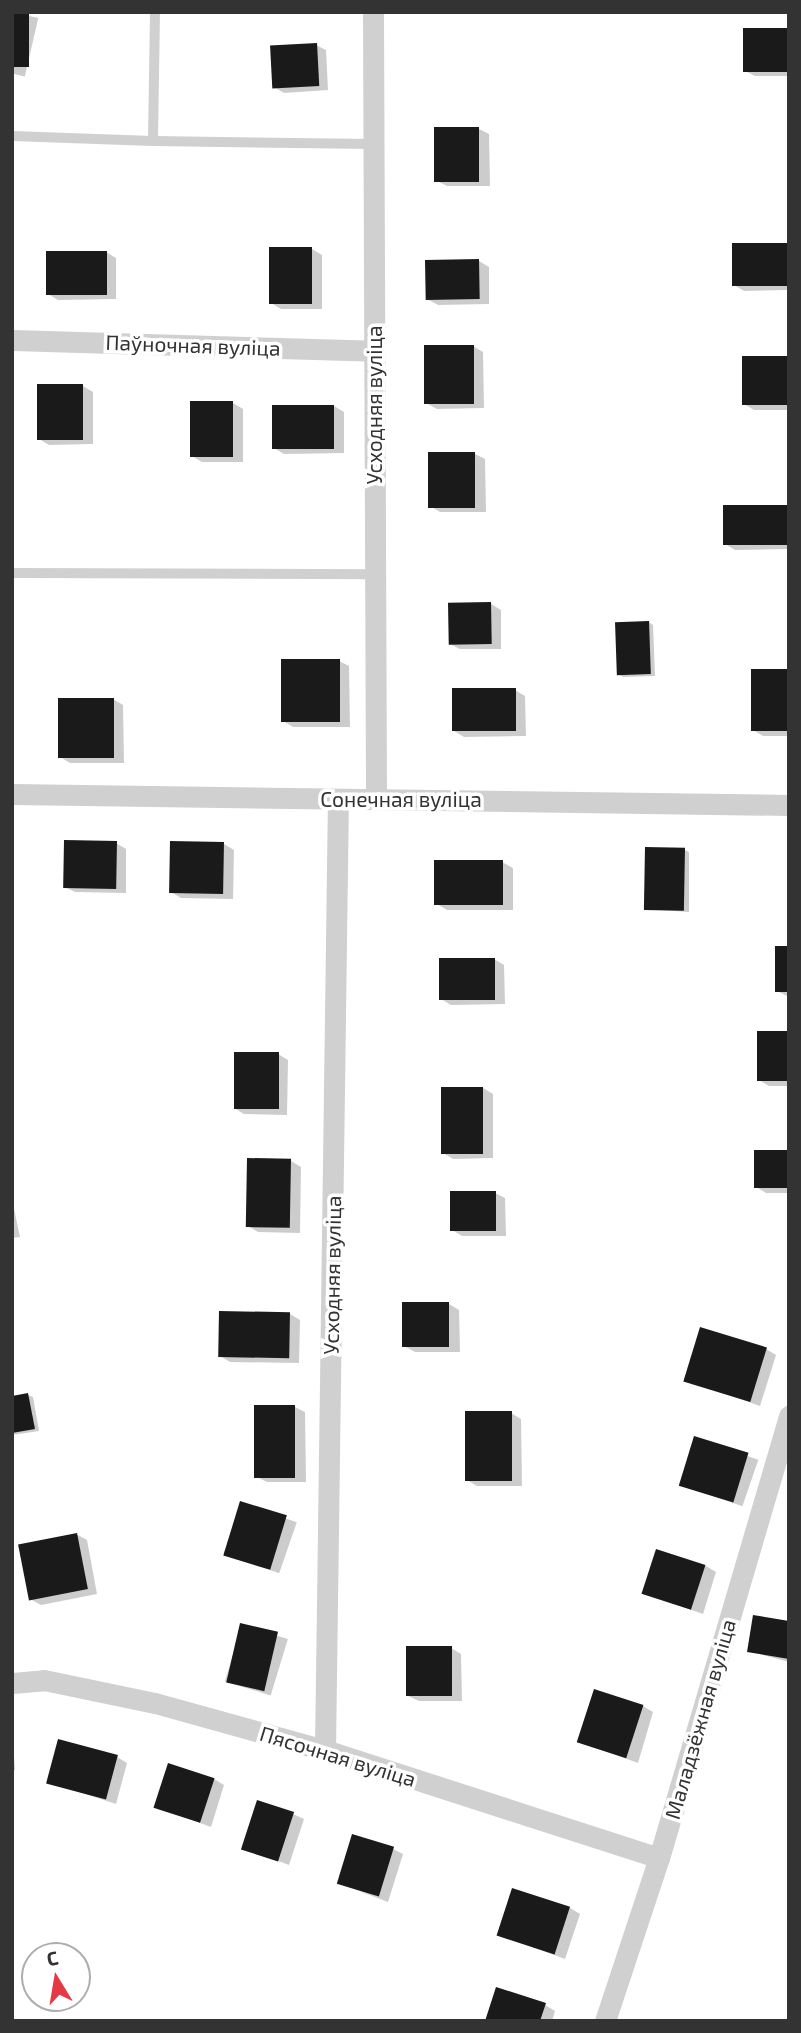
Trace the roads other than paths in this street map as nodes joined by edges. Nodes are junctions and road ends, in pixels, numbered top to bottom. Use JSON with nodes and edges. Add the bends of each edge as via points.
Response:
{"nodes":[{"id":1,"x":155,"y":12,"type":"edge"},
{"id":2,"x":373,"y":12,"type":"edge"},
{"id":3,"x":12,"y":136,"type":"edge"},
{"id":4,"x":153,"y":141,"type":"junction"},
{"id":5,"x":373,"y":144,"type":"junction"},
{"id":6,"x":12,"y":340,"type":"edge"},
{"id":7,"x":374,"y":351,"type":"junction"},
{"id":8,"x":12,"y":573,"type":"edge"},
{"id":9,"x":375,"y":574,"type":"junction"},
{"id":10,"x":12,"y":794,"type":"edge"},
{"id":11,"x":376,"y":797,"type":"junction"},
{"id":12,"x":338,"y":800,"type":"junction"},
{"id":13,"x":789,"y":805,"type":"edge"},
{"id":14,"x":789,"y":1416,"type":"edge"},
{"id":15,"x":12,"y":1683,"type":"edge"},
{"id":16,"x":325,"y":1750,"type":"junction"},
{"id":17,"x":659,"y":1858,"type":"junction"},
{"id":18,"x":605,"y":2021,"type":"edge"}],
"edges":[{"from":1,"to":4,"type":"lane"},
{"from":2,"to":5,"type":"street","name":"Усходняя вуліца"},
{"from":3,"to":4,"type":"lane"},
{"from":4,"to":5,"type":"lane"},
{"from":5,"to":7,"type":"street","name":"Усходняя вуліца"},
{"from":6,"to":7,"type":"street","name":"Паўночная вуліца"},
{"from":7,"to":9,"type":"street","name":"Усходняя вуліца"},
{"from":8,"to":9,"type":"lane"},
{"from":9,"to":11,"type":"street","name":"Усходняя вуліца"},
{"from":10,"to":12,"type":"street","name":"Сонечная вуліца"},
{"from":11,"to":12,"type":"street","name":"Сонечная вуліца"},
{"from":11,"to":13,"type":"street","name":"Сонечная вуліца"},
{"from":12,"to":16,"type":"street","name":"Усходняя вуліца"},
{"from":14,"to":17,"type":"street","name":"Маладзёжная вуліца"},
{"from":15,"to":16,"type":"street","name":"Пясочная вуліца","via":[[44,1680],[155,1703]]},
{"from":16,"to":17,"type":"street","name":"Пясочная вуліца"},
{"from":17,"to":18,"type":"street","name":"Маладзёжная вуліца"}]}
